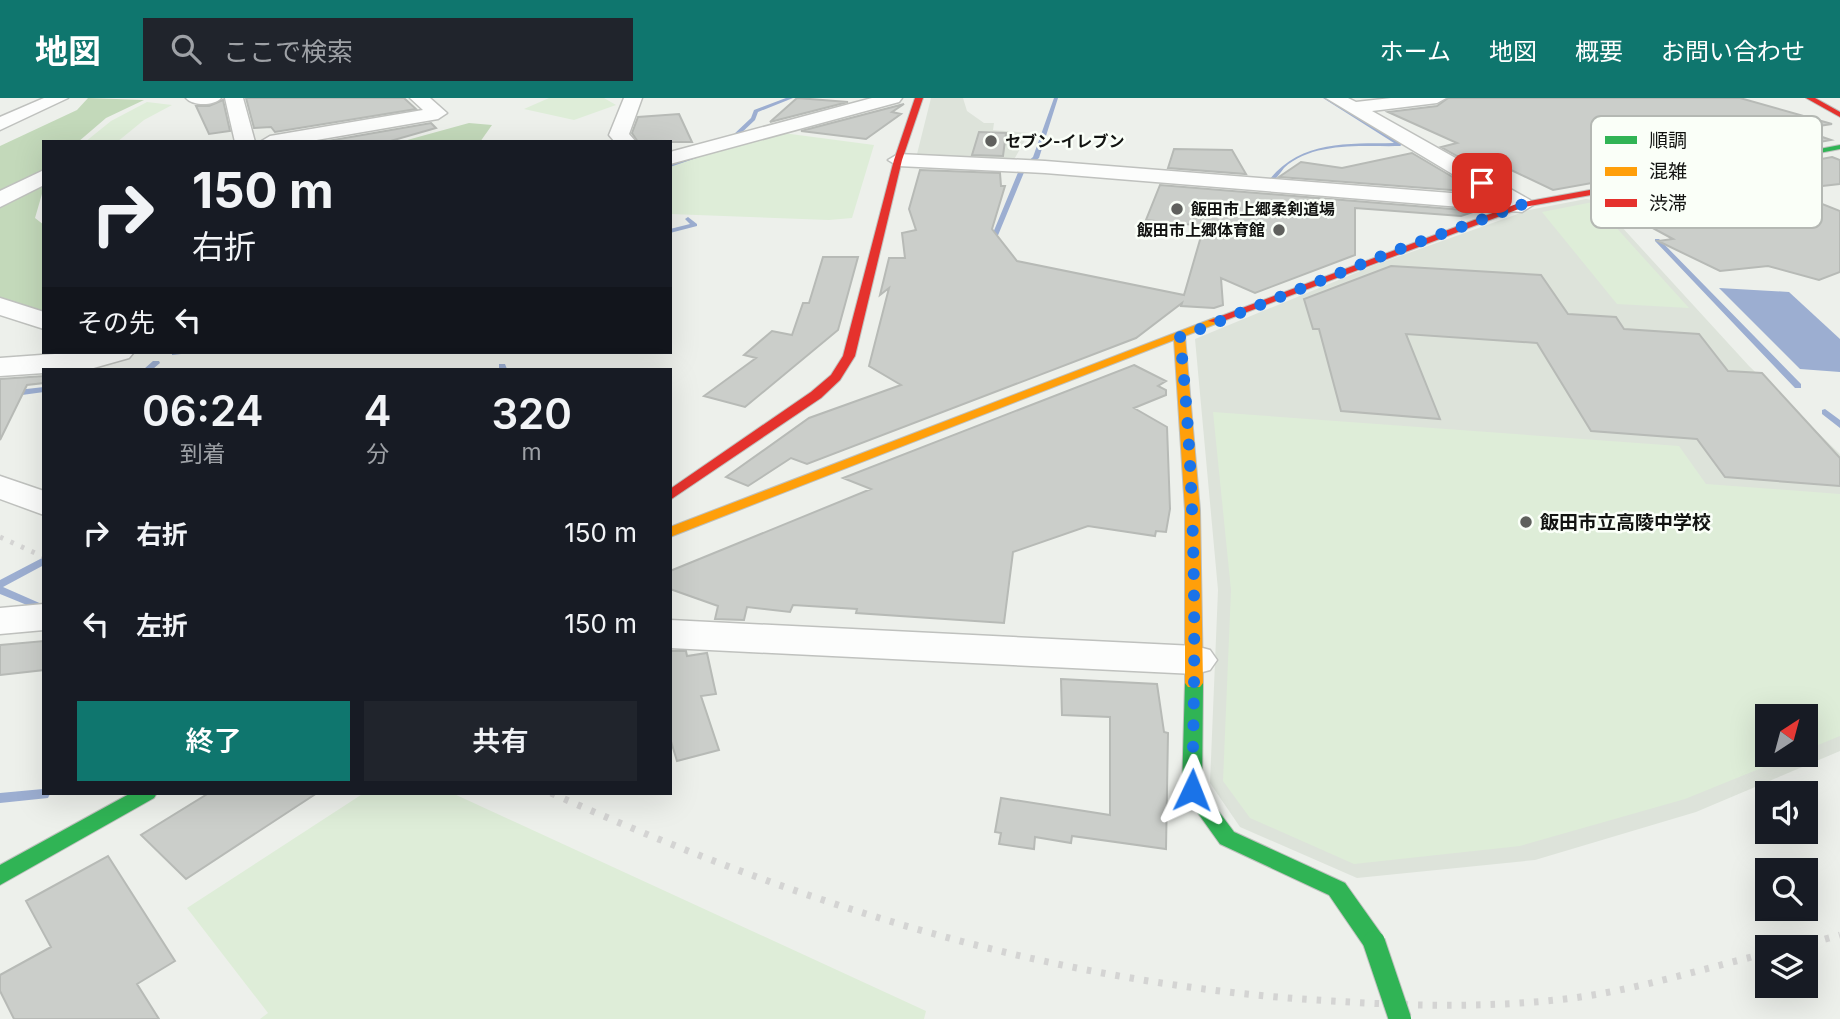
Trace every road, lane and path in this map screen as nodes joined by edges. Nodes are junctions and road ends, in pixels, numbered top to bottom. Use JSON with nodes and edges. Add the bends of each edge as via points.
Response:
{"nodes":[{"id":1,"x":59,"y":98,"type":"edge"},
{"id":2,"x":195,"y":98,"type":"edge"},
{"id":3,"x":212,"y":98,"type":"edge"},
{"id":4,"x":234,"y":98,"type":"edge"},
{"id":5,"x":419,"y":98,"type":"edge"},
{"id":6,"x":633,"y":98,"type":"edge"},
{"id":7,"x":893,"y":98,"type":"edge"},
{"id":8,"x":919,"y":98,"type":"edge"},
{"id":9,"x":1437,"y":98,"type":"edge"},
{"id":10,"x":1810,"y":98,"type":"edge"},
{"id":11,"x":1344,"y":103,"type":"edge"},
{"id":12,"x":1840,"y":114,"type":"edge"},
{"id":13,"x":0,"y":124,"type":"edge"},
{"id":14,"x":244,"y":140,"type":"edge"},
{"id":15,"x":282,"y":140,"type":"edge"},
{"id":16,"x":624,"y":140,"type":"edge"},
{"id":17,"x":1840,"y":147,"type":"edge"},
{"id":18,"x":1822,"y":150,"type":"edge"},
{"id":19,"x":672,"y":157,"type":"edge"},
{"id":20,"x":898,"y":160,"type":"junction"},
{"id":21,"x":42,"y":177,"type":"edge"},
{"id":22,"x":1591,"y":192,"type":"edge"},
{"id":23,"x":0,"y":200,"type":"edge"},
{"id":24,"x":1522,"y":205,"type":"junction"},
{"id":25,"x":0,"y":306,"type":"edge"},
{"id":26,"x":42,"y":320,"type":"edge"},
{"id":27,"x":1180,"y":337,"type":"junction"},
{"id":28,"x":112,"y":354,"type":"edge"},
{"id":29,"x":0,"y":367,"type":"edge"},
{"id":30,"x":0,"y":487,"type":"edge"},
{"id":31,"x":672,"y":495,"type":"edge"},
{"id":32,"x":42,"y":503,"type":"edge"},
{"id":33,"x":672,"y":531,"type":"edge"},
{"id":34,"x":42,"y":617,"type":"edge"},
{"id":35,"x":0,"y":621,"type":"edge"},
{"id":36,"x":672,"y":634,"type":"edge"},
{"id":37,"x":1195,"y":660,"type":"junction"},
{"id":38,"x":143,"y":795,"type":"edge"},
{"id":39,"x":0,"y":876,"type":"edge"},
{"id":40,"x":1400,"y":1019,"type":"edge"}],
"edges":[{"from":1,"to":13,"type":"street"},
{"from":2,"to":3,"type":"street"},
{"from":4,"to":14,"type":"street"},
{"from":5,"to":15,"type":"street","via":[[438,113]]},
{"from":6,"to":16,"type":"street","via":[[620,135]]},
{"from":7,"to":19,"type":"street"},
{"from":8,"to":20,"type":"street"},
{"from":9,"to":11,"type":"street"},
{"from":10,"to":12,"type":"street"},
{"from":11,"to":24,"type":"street"},
{"from":17,"to":18,"type":"street"},
{"from":20,"to":24,"type":"street","via":[[1045,167]]},
{"from":20,"to":31,"type":"street","via":[[849,356],[836,377]]},
{"from":21,"to":23,"type":"street"},
{"from":22,"to":24,"type":"street"},
{"from":24,"to":27,"type":"street"},
{"from":25,"to":26,"type":"street"},
{"from":27,"to":33,"type":"street"},
{"from":27,"to":37,"type":"street","via":[[1195,576]]},
{"from":28,"to":29,"type":"street"},
{"from":30,"to":32,"type":"street"},
{"from":34,"to":35,"type":"street"},
{"from":36,"to":37,"type":"street"},
{"from":37,"to":40,"type":"street","bridge":true,"via":[[1192,790],[1227,838],[1337,889],[1374,942]]},
{"from":38,"to":39,"type":"street"}]}
